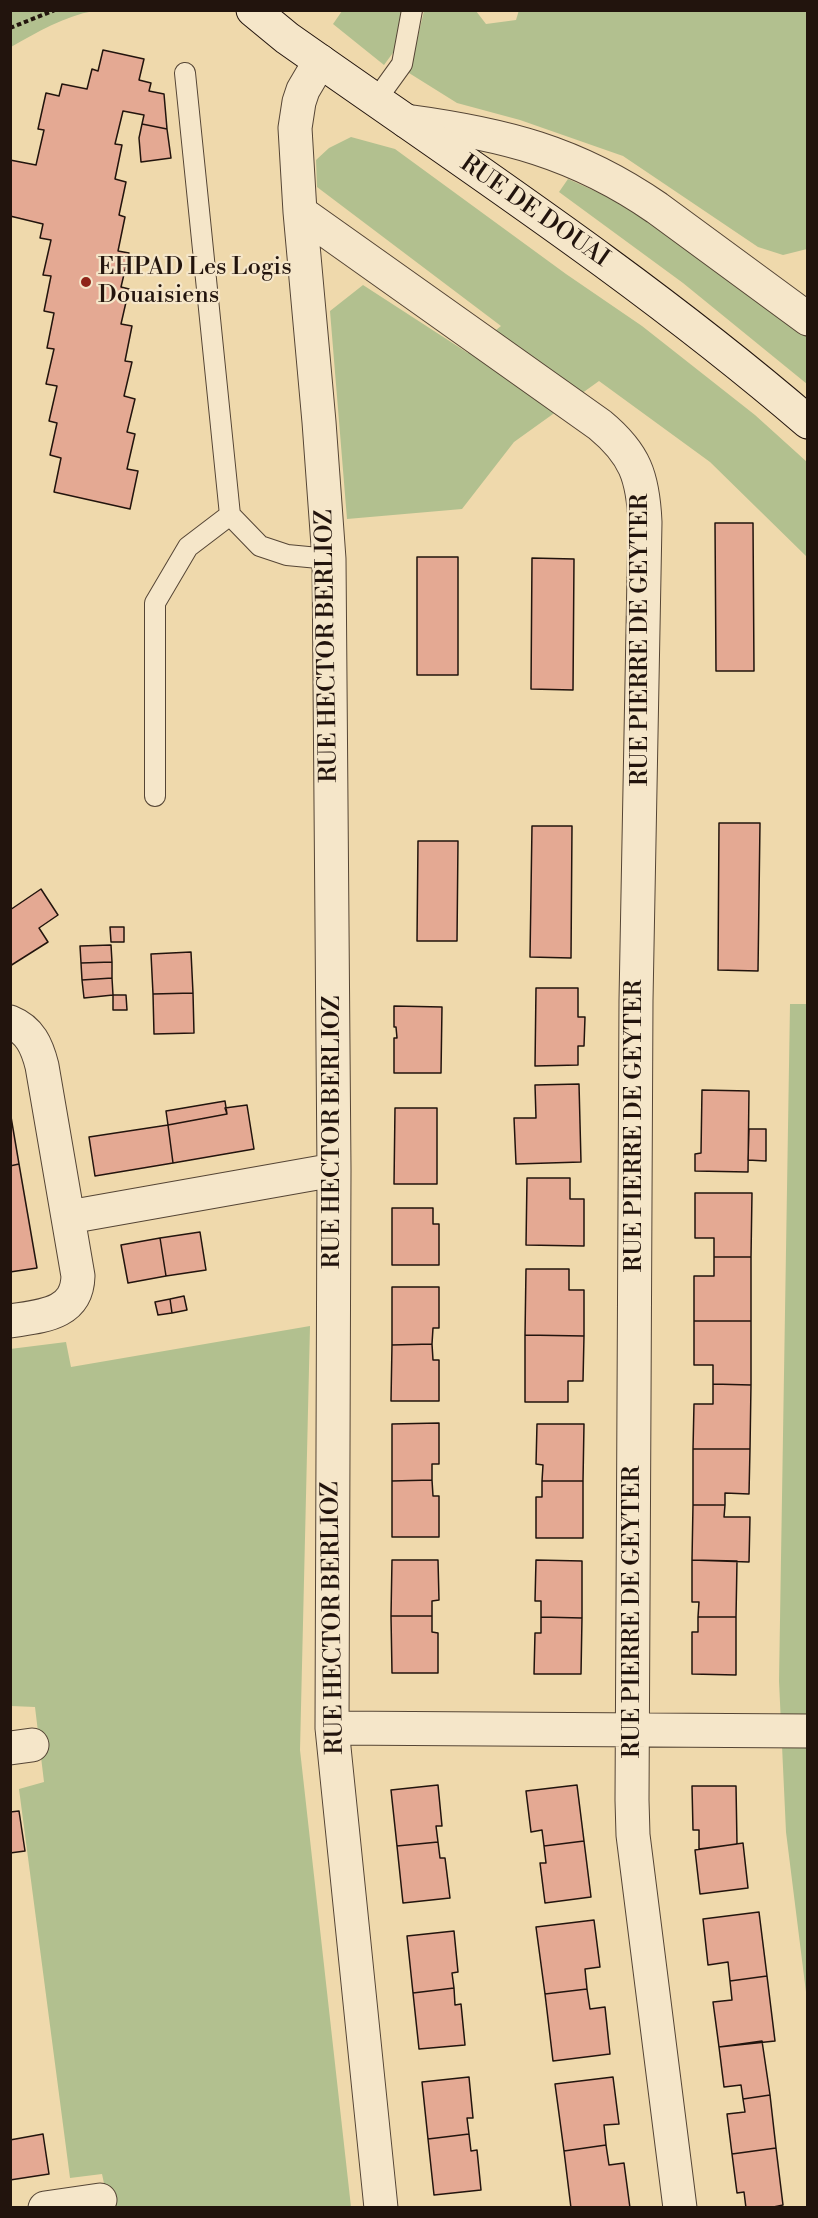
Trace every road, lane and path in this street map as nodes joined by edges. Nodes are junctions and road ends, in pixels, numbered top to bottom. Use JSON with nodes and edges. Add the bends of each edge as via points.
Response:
{"nodes":[{"id":1,"x":55,"y":10,"type":"edge"},
{"id":2,"x":253,"y":10,"type":"edge"},
{"id":3,"x":412,"y":10,"type":"edge"},
{"id":4,"x":10,"y":28,"type":"edge"},
{"id":5,"x":320,"y":61,"type":"junction"},
{"id":6,"x":185,"y":73,"type":"dead end"},
{"id":7,"x":376,"y":100,"type":"junction"},
{"id":8,"x":406,"y":121,"type":"junction"},
{"id":9,"x":300,"y":212,"type":"junction"},
{"id":10,"x":807,"y":319,"type":"edge"},
{"id":11,"x":807,"y":422,"type":"edge"},
{"id":12,"x":230,"y":514,"type":"junction"},
{"id":13,"x":329,"y":559,"type":"junction"},
{"id":14,"x":155,"y":796,"type":"dead end"},
{"id":15,"x":20,"y":1029,"type":"edge"},
{"id":16,"x":334,"y":1170,"type":"junction"},
{"id":17,"x":69,"y":1216,"type":"junction"},
{"id":18,"x":10,"y":1321,"type":"edge"},
{"id":19,"x":332,"y":1728,"type":"junction"},
{"id":20,"x":632,"y":1729,"type":"junction"},
{"id":21,"x":807,"y":1731,"type":"edge"},
{"id":22,"x":100,"y":2200,"type":"dead end"},
{"id":23,"x":45,"y":2208,"type":"edge"},
{"id":24,"x":381,"y":2208,"type":"edge"},
{"id":25,"x":680,"y":2208,"type":"edge"}],
"edges":[{"from":1,"to":4,"type":"path"},
{"from":2,"to":5,"type":"street","name":"RUE DE DOUAI"},
{"from":3,"to":7,"type":"lane","via":[[402,64]]},
{"from":5,"to":7,"type":"street","name":"RUE DE DOUAI"},
{"from":5,"to":9,"type":"street","name":"RUE HECTOR BERLIOZ","via":[[303,90],[296,116]]},
{"from":6,"to":12,"type":"lane"},
{"from":7,"to":8,"type":"street","name":"RUE DE DOUAI"},
{"from":8,"to":10,"type":"street","via":[[507,139],[587,166],[641,197]]},
{"from":8,"to":11,"type":"street","name":"RUE DE DOUAI","via":[[677,314]]},
{"from":9,"to":13,"type":"street","name":"RUE HECTOR BERLIOZ"},
{"from":9,"to":20,"type":"street","name":"RUE PIERRE DE GEYTER","via":[[600,425],[627,452],[641,482],[645,522],[635,1012]]},
{"from":12,"to":13,"type":"lane","via":[[260,546],[287,555]]},
{"from":12,"to":14,"type":"lane","via":[[188,547],[155,603]]},
{"from":13,"to":16,"type":"street","name":"RUE HECTOR BERLIOZ"},
{"from":15,"to":17,"type":"street","via":[[38,1049]]},
{"from":16,"to":17,"type":"street"},
{"from":16,"to":19,"type":"street","name":"RUE HECTOR BERLIOZ"},
{"from":17,"to":18,"type":"street","via":[[78,1289],[69,1303],[56,1311]]},
{"from":19,"to":20,"type":"street"},
{"from":19,"to":24,"type":"street","name":"RUE HECTOR BERLIOZ"},
{"from":20,"to":21,"type":"street"},
{"from":20,"to":25,"type":"street","name":"RUE PIERRE DE GEYTER","via":[[633,1835]]},
{"from":22,"to":23,"type":"street"}]}
